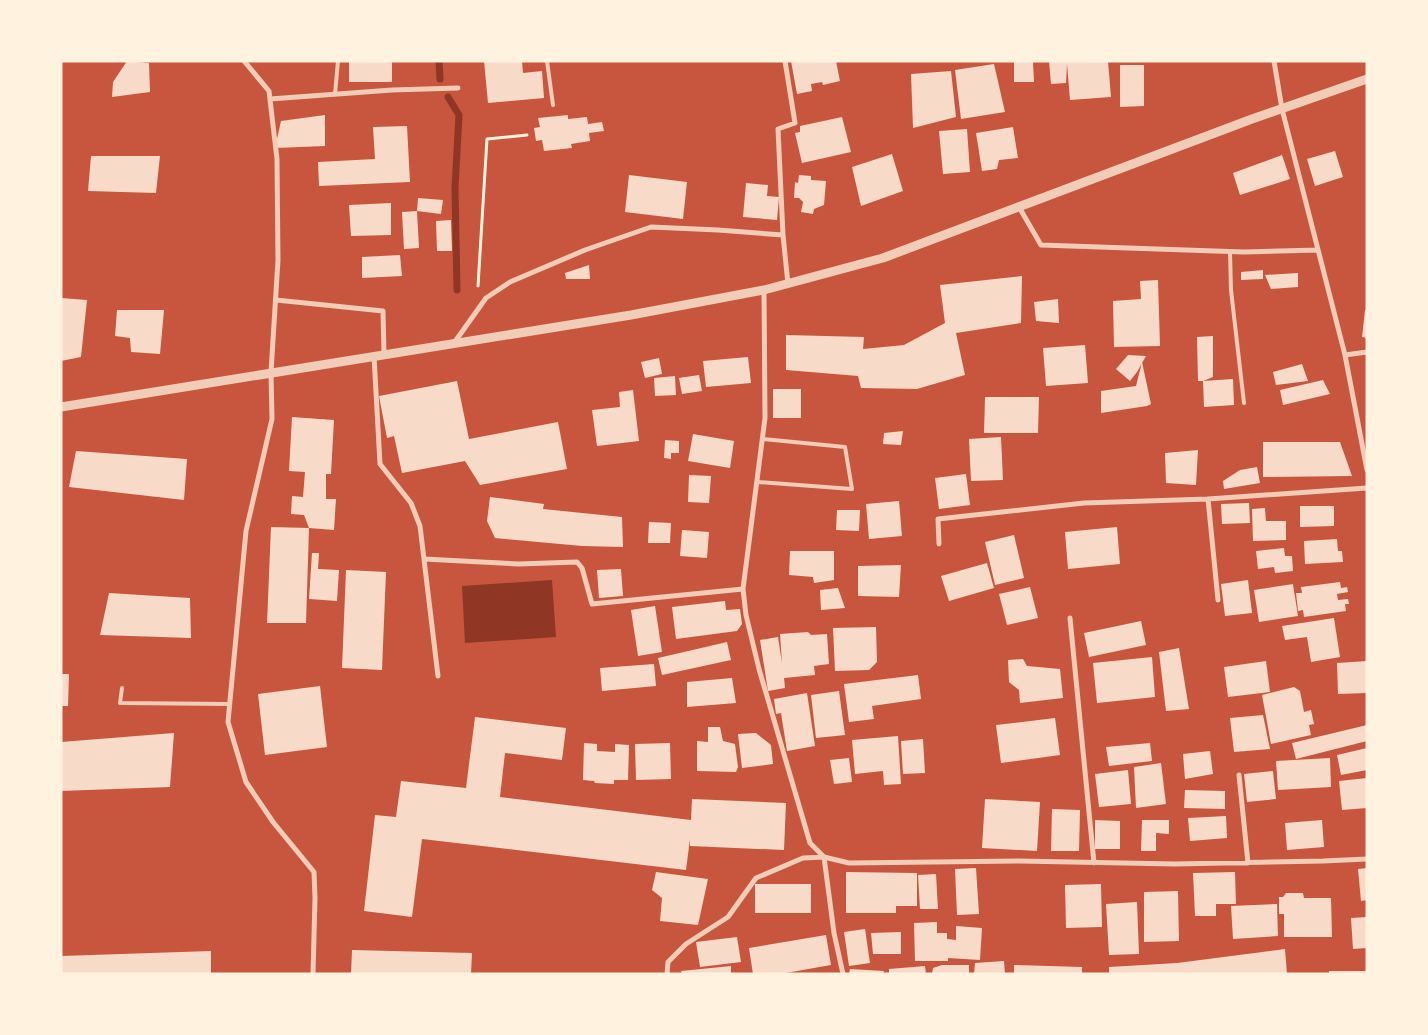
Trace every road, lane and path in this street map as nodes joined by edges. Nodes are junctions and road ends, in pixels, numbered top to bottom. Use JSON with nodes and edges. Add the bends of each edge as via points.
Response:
{"nodes":[{"id":1,"x":244,"y":61,"type":"edge"},
{"id":2,"x":338,"y":61,"type":"edge"},
{"id":3,"x":548,"y":61,"type":"edge"},
{"id":4,"x":785,"y":61,"type":"edge"},
{"id":5,"x":1274,"y":61,"type":"edge"},
{"id":6,"x":1367,"y":79,"type":"edge"},
{"id":7,"x":458,"y":88,"type":"dead end"},
{"id":8,"x":336,"y":94,"type":"junction"},
{"id":9,"x":270,"y":99,"type":"junction"},
{"id":10,"x":552,"y":105,"type":"dead end"},
{"id":11,"x":1282,"y":108,"type":"junction"},
{"id":12,"x":528,"y":135,"type":"dead end"},
{"id":13,"x":1018,"y":207,"type":"junction"},
{"id":14,"x":783,"y":235,"type":"junction"},
{"id":15,"x":1318,"y":250,"type":"junction"},
{"id":16,"x":1230,"y":252,"type":"junction"},
{"id":17,"x":788,"y":284,"type":"junction"},
{"id":18,"x":764,"y":290,"type":"junction"},
{"id":19,"x":477,"y":291,"type":"dead end"},
{"id":20,"x":276,"y":300,"type":"junction"},
{"id":21,"x":453,"y":343,"type":"junction"},
{"id":22,"x":1367,"y":352,"type":"edge"},
{"id":23,"x":384,"y":354,"type":"junction"},
{"id":24,"x":1345,"y":355,"type":"junction"},
{"id":25,"x":374,"y":356,"type":"junction"},
{"id":26,"x":271,"y":372,"type":"junction"},
{"id":27,"x":1244,"y":403,"type":"dead end"},
{"id":28,"x":61,"y":407,"type":"edge"},
{"id":29,"x":762,"y":439,"type":"junction"},
{"id":30,"x":1367,"y":470,"type":"edge"},
{"id":31,"x":757,"y":482,"type":"junction"},
{"id":32,"x":1367,"y":488,"type":"edge"},
{"id":33,"x":1208,"y":500,"type":"junction"},
{"id":34,"x":939,"y":544,"type":"dead end"},
{"id":35,"x":424,"y":559,"type":"junction"},
{"id":36,"x":743,"y":589,"type":"junction"},
{"id":37,"x":1218,"y":600,"type":"dead end"},
{"id":38,"x":1070,"y":618,"type":"dead end"},
{"id":39,"x":438,"y":676,"type":"dead end"},
{"id":40,"x":122,"y":688,"type":"dead end"},
{"id":41,"x":228,"y":704,"type":"junction"},
{"id":42,"x":1239,"y":775,"type":"dead end"},
{"id":43,"x":824,"y":857,"type":"junction"},
{"id":44,"x":1367,"y":858,"type":"edge"},
{"id":45,"x":1094,"y":863,"type":"junction"},
{"id":46,"x":1248,"y":863,"type":"junction"},
{"id":47,"x":313,"y":974,"type":"edge"},
{"id":48,"x":667,"y":974,"type":"edge"},
{"id":49,"x":843,"y":974,"type":"edge"}],
"edges":[{"from":1,"to":9,"type":"street","via":[[269,91]]},
{"from":2,"to":8,"type":"lane"},
{"from":3,"to":10,"type":"lane"},
{"from":4,"to":14,"type":"street","via":[[795,123],[778,129]]},
{"from":5,"to":11,"type":"street"},
{"from":6,"to":11,"type":"street"},
{"from":7,"to":8,"type":"street"},
{"from":8,"to":9,"type":"street"},
{"from":9,"to":20,"type":"street","via":[[277,159]]},
{"from":11,"to":13,"type":"street"},
{"from":11,"to":15,"type":"street"},
{"from":12,"to":19,"type":"path","via":[[487,140]]},
{"from":13,"to":16,"type":"street","via":[[1041,245]]},
{"from":13,"to":17,"type":"street","via":[[883,258]]},
{"from":14,"to":17,"type":"street"},
{"from":14,"to":21,"type":"street","via":[[651,227],[585,250],[510,282],[486,298]]},
{"from":15,"to":16,"type":"street"},
{"from":15,"to":24,"type":"street"},
{"from":16,"to":27,"type":"lane","via":[[1231,290]]},
{"from":17,"to":18,"type":"street"},
{"from":18,"to":21,"type":"street"},
{"from":18,"to":29,"type":"street","via":[[765,418]]},
{"from":20,"to":23,"type":"street","via":[[383,311]]},
{"from":20,"to":26,"type":"street"},
{"from":21,"to":23,"type":"street"},
{"from":22,"to":24,"type":"street"},
{"from":23,"to":25,"type":"street"},
{"from":24,"to":30,"type":"street"},
{"from":25,"to":26,"type":"street"},
{"from":25,"to":35,"type":"street","via":[[380,464],[411,503],[420,526]]},
{"from":26,"to":28,"type":"street"},
{"from":26,"to":41,"type":"street","via":[[272,419],[246,531]]},
{"from":29,"to":31,"type":"street"},
{"from":29,"to":31,"type":"lane","via":[[845,447],[852,489]]},
{"from":31,"to":36,"type":"street"},
{"from":32,"to":33,"type":"street"},
{"from":33,"to":34,"type":"street","via":[[1084,503],[938,519]]},
{"from":33,"to":37,"type":"street"},
{"from":35,"to":36,"type":"street","via":[[520,564],[577,562],[582,568],[592,604]]},
{"from":35,"to":39,"type":"street"},
{"from":36,"to":43,"type":"street","via":[[759,669],[810,843]]},
{"from":38,"to":45,"type":"street"},
{"from":40,"to":41,"type":"lane","via":[[120,702]]},
{"from":41,"to":47,"type":"street","via":[[228,722],[246,782],[273,822],[314,872]]},
{"from":42,"to":46,"type":"street"},
{"from":43,"to":45,"type":"street","via":[[849,863]]},
{"from":43,"to":48,"type":"street","via":[[803,858],[756,878],[728,916],[686,944],[668,962]]},
{"from":43,"to":49,"type":"street"},
{"from":44,"to":46,"type":"street"},
{"from":45,"to":46,"type":"street"}]}
